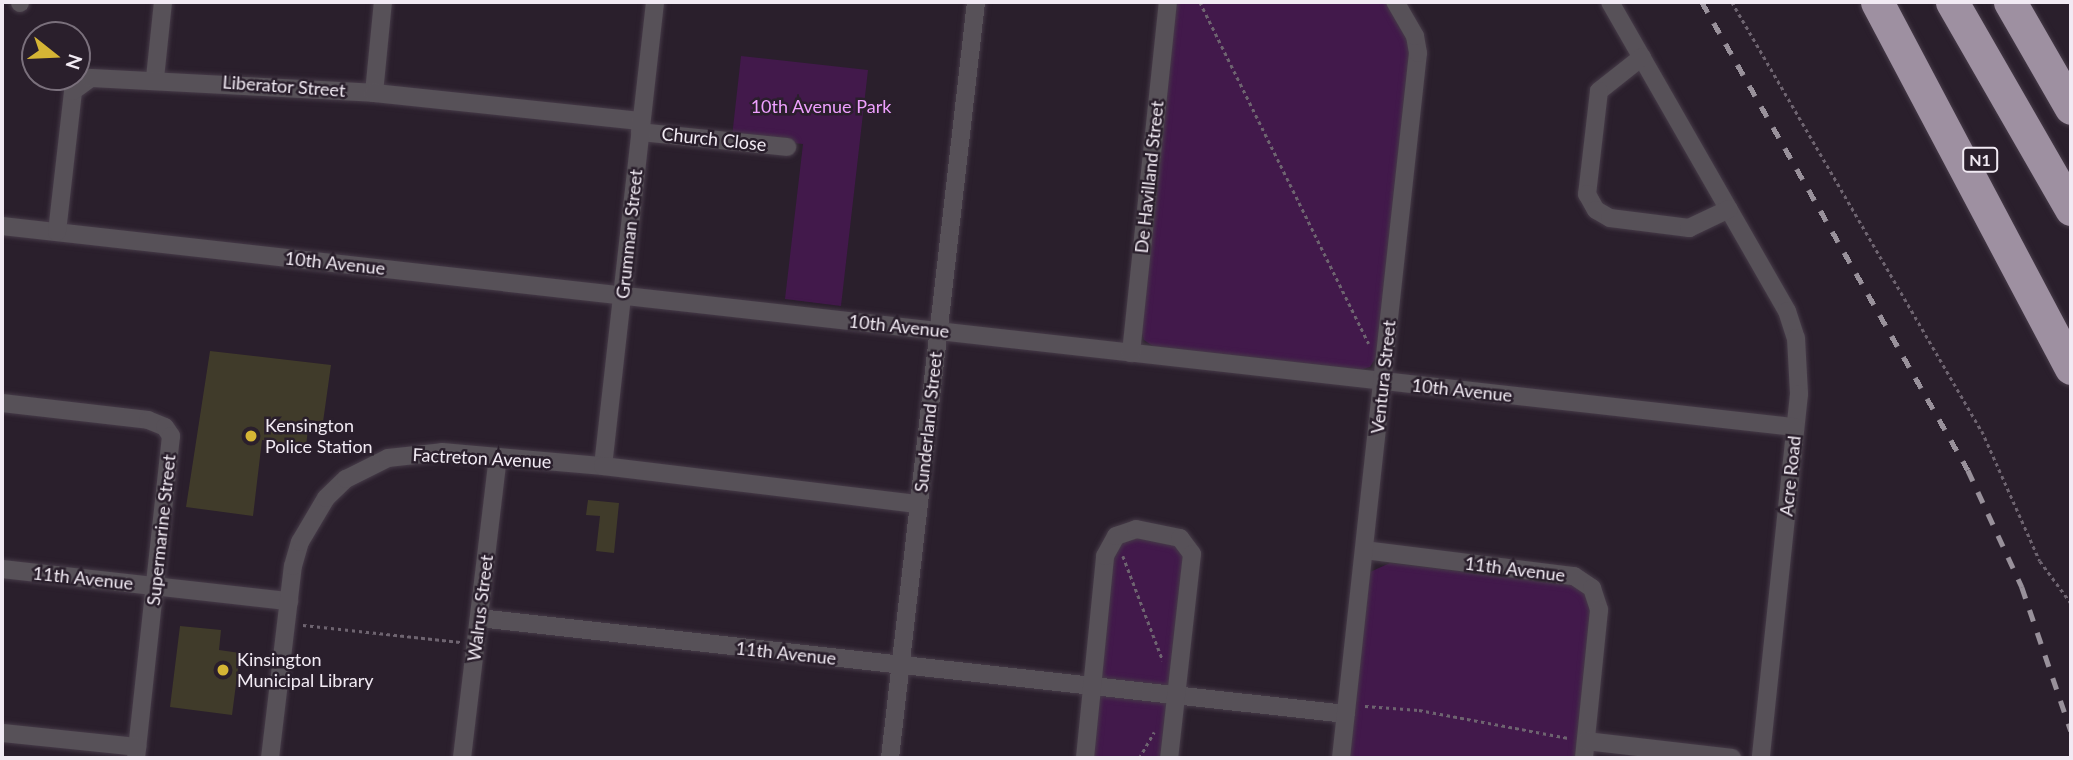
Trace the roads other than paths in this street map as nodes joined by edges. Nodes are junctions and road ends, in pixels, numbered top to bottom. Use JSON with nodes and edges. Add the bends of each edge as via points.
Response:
{"nodes":[{"id":1,"x":163,"y":2,"type":"edge"},
{"id":2,"x":383,"y":2,"type":"edge"},
{"id":3,"x":655,"y":2,"type":"edge"},
{"id":4,"x":976,"y":2,"type":"edge"},
{"id":5,"x":1168,"y":2,"type":"edge"},
{"id":6,"x":1395,"y":2,"type":"edge"},
{"id":7,"x":1610,"y":2,"type":"edge"},
{"id":8,"x":1877,"y":2,"type":"edge"},
{"id":9,"x":1890,"y":2,"type":"edge"},
{"id":10,"x":1952,"y":2,"type":"edge"},
{"id":11,"x":2010,"y":2,"type":"edge"},
{"id":12,"x":1642,"y":57,"type":"junction"},
{"id":13,"x":155,"y":78,"type":"junction"},
{"id":14,"x":374,"y":93,"type":"junction"},
{"id":15,"x":2071,"y":108,"type":"edge"},
{"id":16,"x":641,"y":126,"type":"junction"},
{"id":17,"x":788,"y":147,"type":"dead end"},
{"id":18,"x":1730,"y":209,"type":"junction"},
{"id":19,"x":2071,"y":209,"type":"edge"},
{"id":20,"x":2,"y":226,"type":"edge"},
{"id":21,"x":57,"y":232,"type":"junction"},
{"id":22,"x":622,"y":295,"type":"junction"},
{"id":23,"x":2071,"y":318,"type":"edge"},
{"id":24,"x":939,"y":331,"type":"junction"},
{"id":25,"x":1131,"y":353,"type":"junction"},
{"id":26,"x":2071,"y":368,"type":"edge"},
{"id":27,"x":1383,"y":374,"type":"junction"},
{"id":28,"x":2,"y":402,"type":"edge"},
{"id":29,"x":1795,"y":427,"type":"junction"},
{"id":30,"x":498,"y":457,"type":"junction"},
{"id":31,"x":603,"y":466,"type":"junction"},
{"id":32,"x":919,"y":504,"type":"junction"},
{"id":33,"x":1364,"y":550,"type":"junction"},
{"id":34,"x":2,"y":569,"type":"edge"},
{"id":35,"x":155,"y":586,"type":"junction"},
{"id":36,"x":289,"y":601,"type":"junction"},
{"id":37,"x":479,"y":618,"type":"junction"},
{"id":38,"x":901,"y":665,"type":"junction"},
{"id":39,"x":1093,"y":687,"type":"junction"},
{"id":40,"x":1176,"y":697,"type":"junction"},
{"id":41,"x":1346,"y":714,"type":"junction"},
{"id":42,"x":2,"y":733,"type":"edge"},
{"id":43,"x":1585,"y":749,"type":"edge"},
{"id":44,"x":136,"y":753,"type":"edge"},
{"id":45,"x":270,"y":758,"type":"edge"},
{"id":46,"x":462,"y":758,"type":"edge"},
{"id":47,"x":891,"y":758,"type":"edge"},
{"id":48,"x":1085,"y":758,"type":"edge"},
{"id":49,"x":1169,"y":758,"type":"edge"},
{"id":50,"x":1341,"y":758,"type":"edge"},
{"id":51,"x":1732,"y":758,"type":"edge"},
{"id":52,"x":1762,"y":758,"type":"edge"}],
"edges":[{"from":1,"to":13,"type":"street"},
{"from":2,"to":14,"type":"street"},
{"from":3,"to":16,"type":"street","name":"Grumman Street"},
{"from":4,"to":24,"type":"street","name":"Sunderland Street"},
{"from":5,"to":25,"type":"street","name":"De Havilland Street"},
{"from":6,"to":27,"type":"street","name":"Ventura Street","via":[[1415,36],[1418,53]]},
{"from":7,"to":12,"type":"street","name":"Acre Road"},
{"from":8,"to":26,"type":"highway"},
{"from":9,"to":23,"type":"highway","number":"N1"},
{"from":10,"to":19,"type":"highway"},
{"from":11,"to":15,"type":"highway"},
{"from":12,"to":18,"type":"street","name":"Acre Road"},
{"from":12,"to":18,"type":"street","via":[[1599,91],[1587,194],[1595,210],[1609,218],[1689,228]]},
{"from":13,"to":14,"type":"street","name":"Liberator Street"},
{"from":13,"to":21,"type":"street","name":"Liberator Street","via":[[91,78],[73,91]]},
{"from":14,"to":16,"type":"street","name":"Liberator Street"},
{"from":16,"to":17,"type":"street","name":"Church Close"},
{"from":16,"to":22,"type":"street","name":"Grumman Street"},
{"from":18,"to":29,"type":"street","name":"Acre Road","via":[[1794,332],[1800,364]]},
{"from":20,"to":21,"type":"street","name":"10th Avenue"},
{"from":21,"to":22,"type":"street","name":"10th Avenue"},
{"from":22,"to":24,"type":"street","name":"10th Avenue"},
{"from":22,"to":31,"type":"street","name":"Grumman Street"},
{"from":24,"to":25,"type":"street","name":"10th Avenue"},
{"from":24,"to":32,"type":"street","name":"Sunderland Street"},
{"from":25,"to":27,"type":"street","name":"10th Avenue"},
{"from":27,"to":29,"type":"street","name":"10th Avenue"},
{"from":27,"to":33,"type":"street","name":"Ventura Street"},
{"from":28,"to":35,"type":"street","name":"Supermarine Street","via":[[148,420],[165,427],[170,442]]},
{"from":29,"to":52,"type":"street","name":"Acre Road"},
{"from":30,"to":31,"type":"street","name":"Factreton Avenue"},
{"from":30,"to":36,"type":"street","name":"Factreton Avenue","via":[[415,452],[388,458],[346,479],[326,498],[300,542]]},
{"from":30,"to":37,"type":"street","name":"Walrus Street"},
{"from":31,"to":32,"type":"street","name":"Factreton Avenue"},
{"from":32,"to":38,"type":"street","name":"Sunderland Street"},
{"from":33,"to":41,"type":"street","name":"Ventura Street"},
{"from":33,"to":43,"type":"street","name":"11th Avenue","via":[[1574,576],[1587,582],[1596,593],[1600,610]]},
{"from":34,"to":35,"type":"street","name":"11th Avenue"},
{"from":35,"to":36,"type":"street","name":"11th Avenue"},
{"from":35,"to":44,"type":"street","name":"Supermarine Street"},
{"from":36,"to":45,"type":"street","name":"Factreton Avenue"},
{"from":37,"to":38,"type":"street","name":"11th Avenue"},
{"from":37,"to":46,"type":"street","name":"Walrus Street"},
{"from":38,"to":39,"type":"street","name":"11th Avenue"},
{"from":38,"to":47,"type":"street","name":"Sunderland Street"},
{"from":39,"to":40,"type":"street","name":"11th Avenue"},
{"from":39,"to":40,"type":"street","via":[[1105,556],[1116,536],[1136,528],[1180,538],[1192,554]]},
{"from":39,"to":48,"type":"street"},
{"from":40,"to":41,"type":"street","name":"11th Avenue"},
{"from":40,"to":49,"type":"street"},
{"from":41,"to":50,"type":"street","name":"Ventura Street"},
{"from":42,"to":44,"type":"street"},
{"from":43,"to":51,"type":"street"}]}
